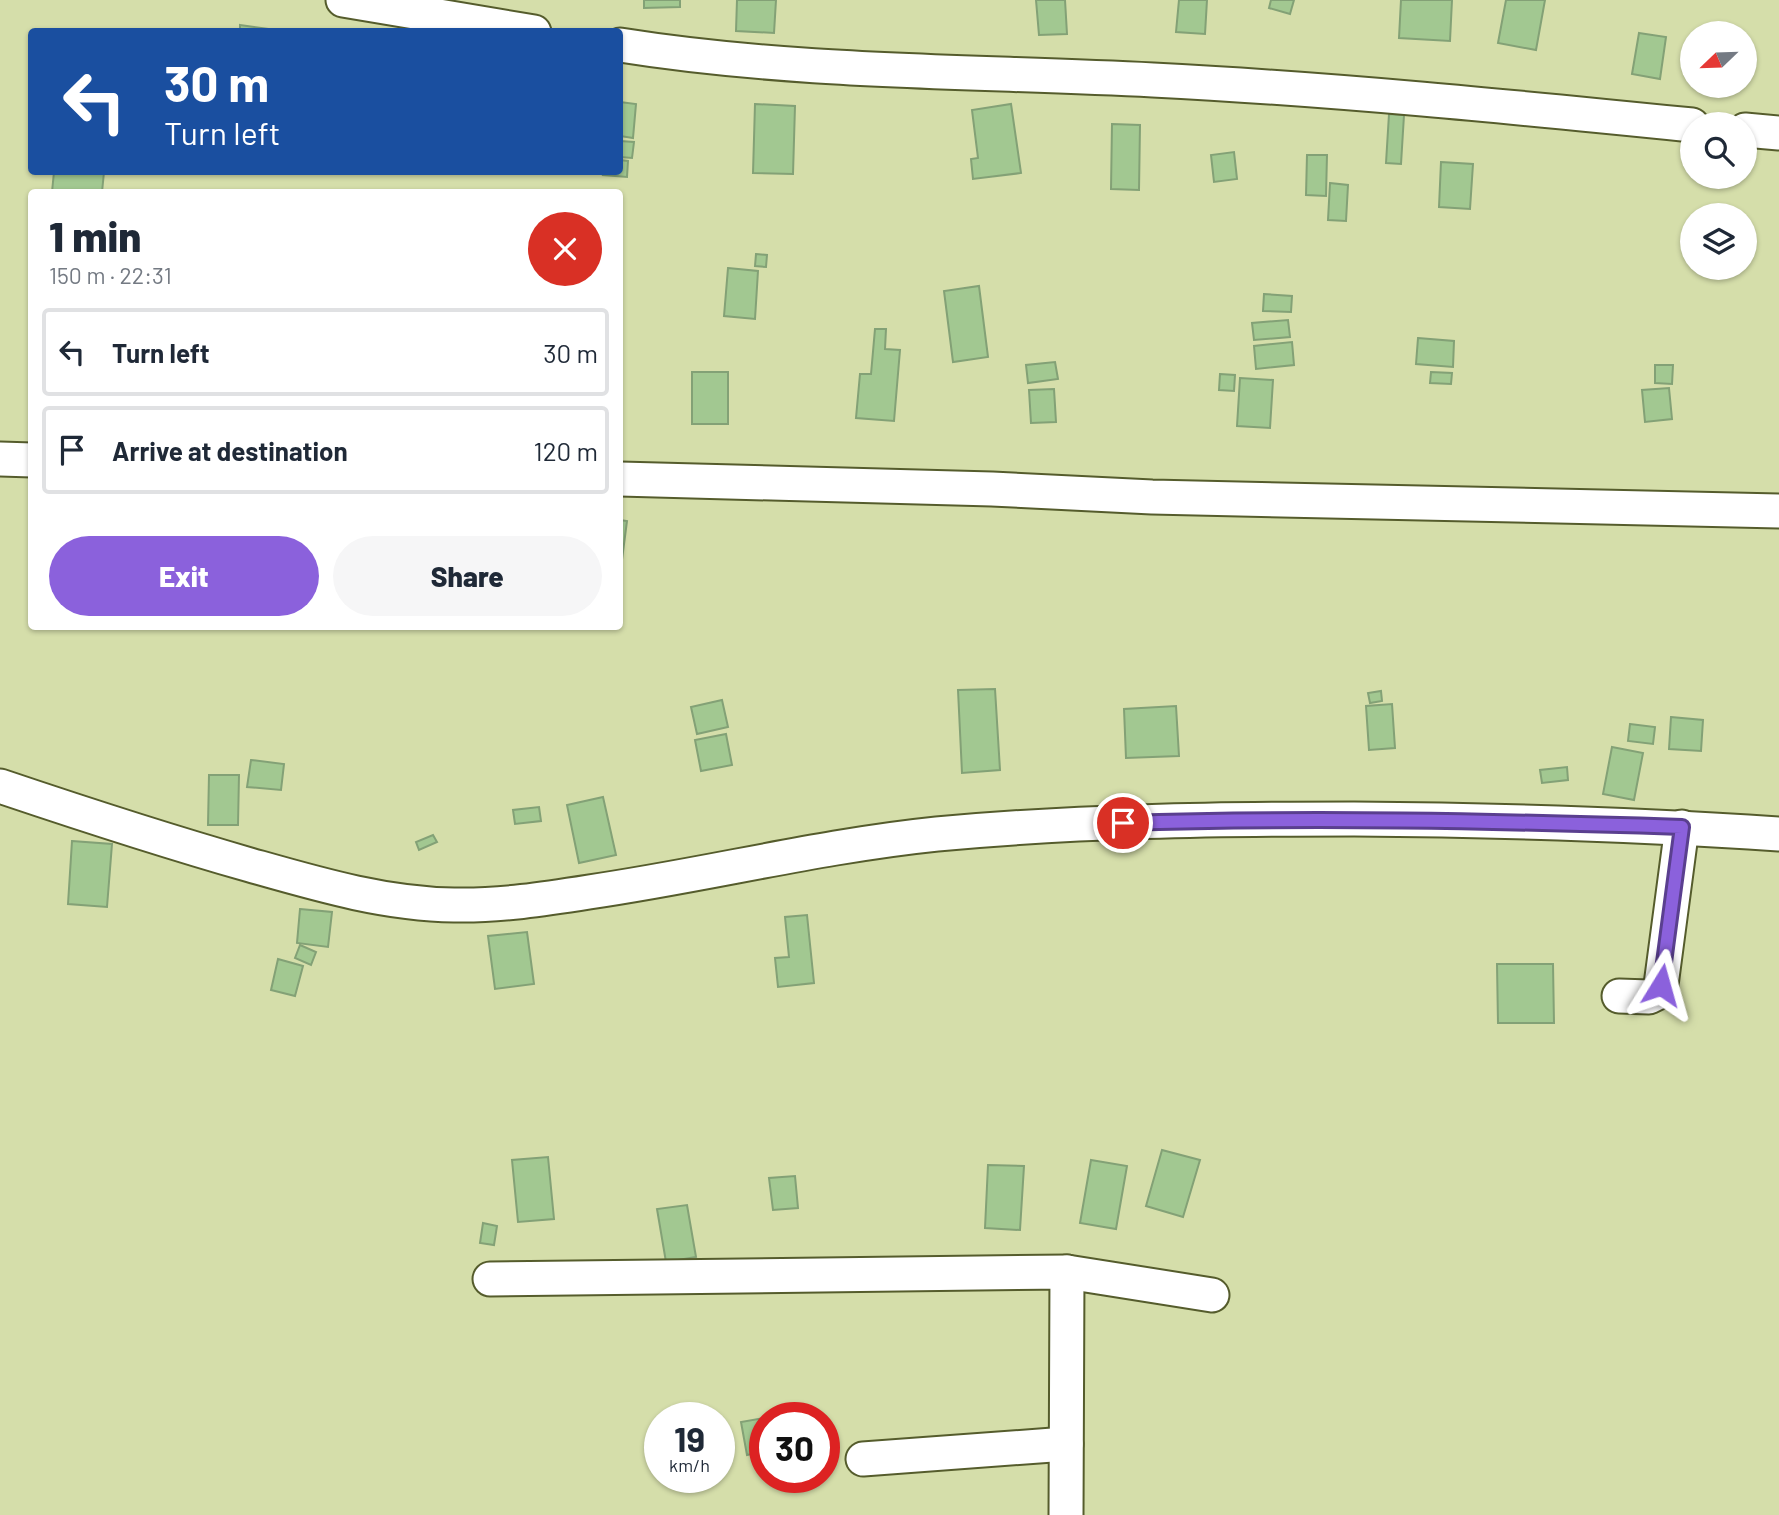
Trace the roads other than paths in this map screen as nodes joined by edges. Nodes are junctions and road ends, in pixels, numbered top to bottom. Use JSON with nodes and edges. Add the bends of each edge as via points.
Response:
{"nodes":[{"id":1,"x":343,"y":0,"type":"edge"},
{"id":2,"x":510,"y":28,"type":"edge"},
{"id":3,"x":623,"y":46,"type":"edge"},
{"id":4,"x":1680,"y":124,"type":"edge"},
{"id":5,"x":1757,"y":131,"type":"edge"},
{"id":6,"x":1779,"y":133,"type":"edge"},
{"id":7,"x":0,"y":459,"type":"edge"},
{"id":8,"x":28,"y":460,"type":"edge"},
{"id":9,"x":623,"y":479,"type":"edge"},
{"id":10,"x":1779,"y":511,"type":"edge"},
{"id":11,"x":0,"y":786,"type":"edge"},
{"id":12,"x":1682,"y":827,"type":"junction"},
{"id":13,"x":1779,"y":834,"type":"edge"},
{"id":14,"x":1619,"y":996,"type":"dead end"},
{"id":15,"x":1066,"y":1272,"type":"junction"},
{"id":16,"x":490,"y":1279,"type":"dead end"},
{"id":17,"x":1212,"y":1294,"type":"dead end"},
{"id":18,"x":1066,"y":1444,"type":"junction"},
{"id":19,"x":863,"y":1459,"type":"dead end"},
{"id":20,"x":1066,"y":1515,"type":"edge"}],
"edges":[{"from":1,"to":2,"type":"street"},
{"from":3,"to":4,"type":"street","via":[[795,64],[1274,87]]},
{"from":5,"to":6,"type":"street"},
{"from":7,"to":8,"type":"street"},
{"from":9,"to":10,"type":"street"},
{"from":11,"to":12,"type":"street","via":[[128,830],[317,884],[395,901],[456,906],[629,886],[865,842],[1073,825],[1262,819]]},
{"from":12,"to":13,"type":"street"},
{"from":12,"to":14,"type":"street","via":[[1657,993],[1649,998]]},
{"from":15,"to":16,"type":"street"},
{"from":15,"to":17,"type":"street"},
{"from":15,"to":18,"type":"street"},
{"from":18,"to":19,"type":"street"},
{"from":18,"to":20,"type":"street"}]}
